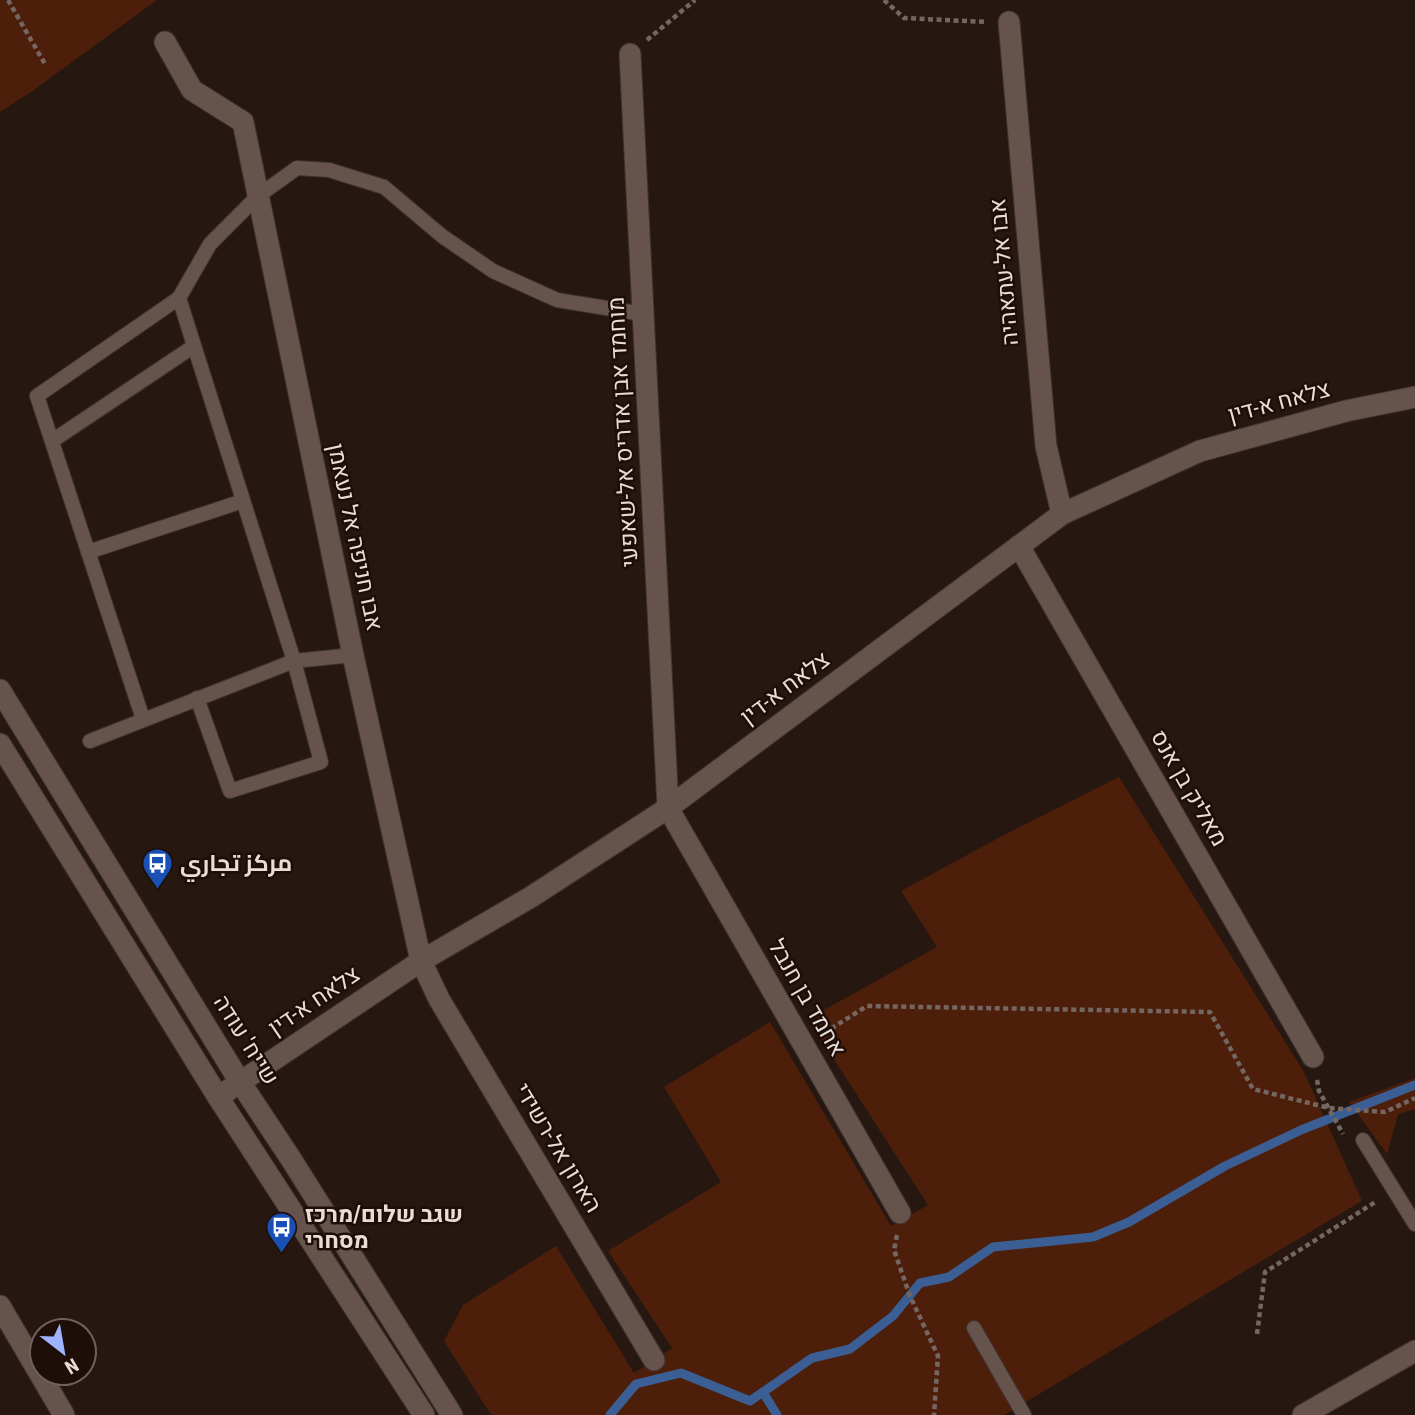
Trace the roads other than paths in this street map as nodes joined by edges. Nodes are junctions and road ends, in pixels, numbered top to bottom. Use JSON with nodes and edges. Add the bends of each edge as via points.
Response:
{"nodes":[{"id":1,"x":1009,"y":22,"type":"road end"},
{"id":2,"x":165,"y":42,"type":"dead end"},
{"id":3,"x":630,"y":54,"type":"road end"},
{"id":4,"x":258,"y":196,"type":"junction"},
{"id":5,"x":179,"y":298,"type":"junction"},
{"id":6,"x":643,"y":314,"type":"junction"},
{"id":7,"x":194,"y":346,"type":"junction"},
{"id":8,"x":1415,"y":397,"type":"edge"},
{"id":9,"x":51,"y":441,"type":"junction"},
{"id":10,"x":243,"y":501,"type":"junction"},
{"id":11,"x":1062,"y":514,"type":"junction"},
{"id":12,"x":1019,"y":546,"type":"junction"},
{"id":13,"x":88,"y":552,"type":"junction"},
{"id":14,"x":353,"y":655,"type":"junction"},
{"id":15,"x":294,"y":661,"type":"junction"},
{"id":16,"x":0,"y":690,"type":"edge"},
{"id":17,"x":197,"y":698,"type":"junction"},
{"id":18,"x":143,"y":719,"type":"junction"},
{"id":19,"x":90,"y":741,"type":"dead end"},
{"id":20,"x":0,"y":744,"type":"edge"},
{"id":21,"x":668,"y":808,"type":"junction"},
{"id":22,"x":421,"y":961,"type":"junction"},
{"id":23,"x":1313,"y":1057,"type":"road end"},
{"id":24,"x":240,"y":1082,"type":"junction"},
{"id":25,"x":218,"y":1097,"type":"junction"},
{"id":26,"x":1363,"y":1140,"type":"dead end"},
{"id":27,"x":900,"y":1213,"type":"road end"},
{"id":28,"x":1415,"y":1224,"type":"edge"},
{"id":29,"x":0,"y":1306,"type":"edge"},
{"id":30,"x":974,"y":1328,"type":"dead end"},
{"id":31,"x":1415,"y":1351,"type":"edge"},
{"id":32,"x":654,"y":1360,"type":"dead end"},
{"id":33,"x":443,"y":1412,"type":"edge"},
{"id":34,"x":64,"y":1415,"type":"edge"},
{"id":35,"x":424,"y":1415,"type":"edge"},
{"id":36,"x":1024,"y":1415,"type":"edge"},
{"id":37,"x":1303,"y":1415,"type":"edge"}],
"edges":[{"from":1,"to":11,"type":"street","name":"אבו אל-עתאהיה","via":[[1046,446]]},
{"from":2,"to":4,"type":"street","name":"אבו חניפה אל נעאמן","via":[[192,90],[243,122]]},
{"from":3,"to":6,"type":"street","name":"מוחמד אבן אדריס אל-שאפעי"},
{"from":4,"to":5,"type":"lane","via":[[210,244]]},
{"from":4,"to":6,"type":"lane","via":[[297,168],[329,170],[384,187],[493,271],[557,300]]},
{"from":4,"to":14,"type":"street","name":"אבו חניפה אל נעאמן"},
{"from":5,"to":7,"type":"lane"},
{"from":5,"to":9,"type":"lane","via":[[37,396]]},
{"from":6,"to":21,"type":"street","name":"מוחמד אבן אדריס אל-שאפעי"},
{"from":7,"to":9,"type":"lane"},
{"from":7,"to":10,"type":"lane"},
{"from":8,"to":11,"type":"street","name":"צלאח א-דין","via":[[1346,411],[1200,452]]},
{"from":9,"to":13,"type":"lane"},
{"from":10,"to":13,"type":"lane"},
{"from":10,"to":15,"type":"lane"},
{"from":11,"to":12,"type":"street","name":"צלאח א-דין"},
{"from":12,"to":21,"type":"street","name":"צלאח א-דין"},
{"from":12,"to":23,"type":"street","name":"מאליק בן אנס"},
{"from":13,"to":18,"type":"lane"},
{"from":14,"to":15,"type":"lane"},
{"from":14,"to":22,"type":"street","name":"אבו חניפה אל נעאמן"},
{"from":15,"to":17,"type":"lane"},
{"from":15,"to":17,"type":"lane","via":[[321,762],[230,791]]},
{"from":16,"to":24,"type":"street","name":"שייח' עודה"},
{"from":17,"to":18,"type":"lane"},
{"from":18,"to":19,"type":"lane"},
{"from":20,"to":25,"type":"street"},
{"from":21,"to":22,"type":"street","name":"צלאח א-דין","via":[[531,897]]},
{"from":21,"to":27,"type":"street","name":"אחמד בן חנבל"},
{"from":22,"to":24,"type":"street","name":"צלאח א-דין"},
{"from":22,"to":32,"type":"street","name":"הארון אל-רשידי","via":[[439,999]]},
{"from":24,"to":25,"type":"street","name":"צלאח א-דין"},
{"from":24,"to":33,"type":"street","name":"שייח' עודה","via":[[292,1159]]},
{"from":25,"to":35,"type":"street"},
{"from":26,"to":28,"type":"lane"},
{"from":29,"to":34,"type":"street"},
{"from":30,"to":36,"type":"lane"},
{"from":31,"to":37,"type":"street"}]}
